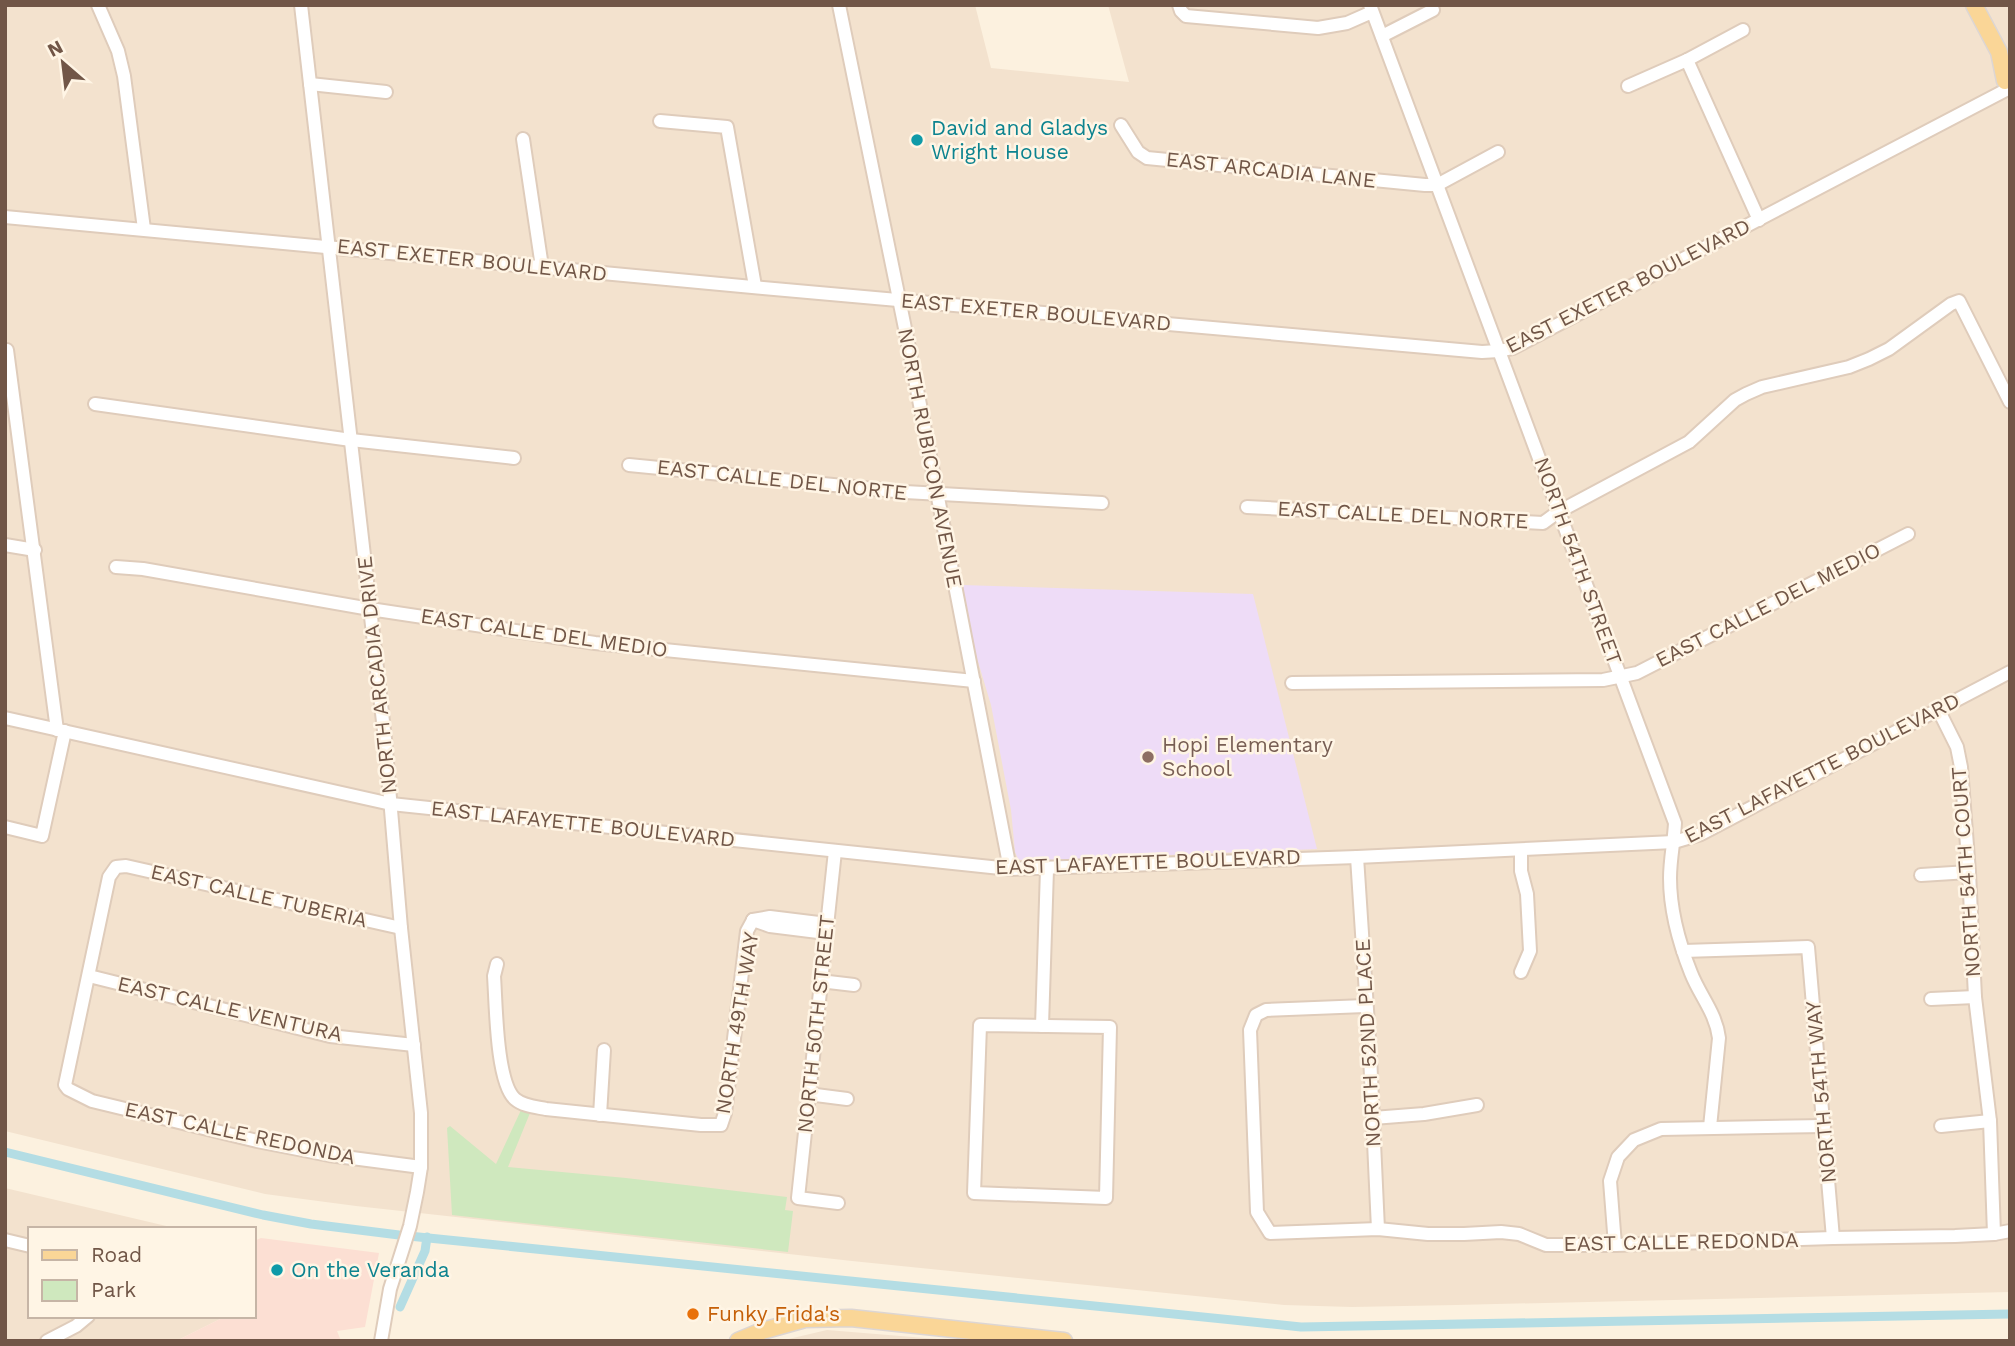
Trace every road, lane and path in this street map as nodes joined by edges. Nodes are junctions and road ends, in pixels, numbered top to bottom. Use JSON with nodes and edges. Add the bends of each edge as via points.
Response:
{"nodes":[{"id":1,"x":98,"y":5,"type":"edge"},
{"id":2,"x":301,"y":5,"type":"edge"},
{"id":3,"x":839,"y":5,"type":"edge"},
{"id":4,"x":1975,"y":5,"type":"edge"},
{"id":5,"x":1371,"y":8,"type":"edge"},
{"id":6,"x":1181,"y":10,"type":"edge"},
{"id":7,"x":1433,"y":10,"type":"dead end"},
{"id":8,"x":1743,"y":30,"type":"dead end"},
{"id":9,"x":1382,"y":36,"type":"junction"},
{"id":10,"x":2004,"y":57,"type":"edge"},
{"id":11,"x":1687,"y":60,"type":"junction"},
{"id":12,"x":310,"y":84,"type":"junction"},
{"id":13,"x":2008,"y":85,"type":"edge"},
{"id":14,"x":1628,"y":86,"type":"dead end"},
{"id":15,"x":386,"y":92,"type":"dead end"},
{"id":16,"x":660,"y":121,"type":"dead end"},
{"id":17,"x":1121,"y":125,"type":"dead end"},
{"id":18,"x":523,"y":139,"type":"dead end"},
{"id":19,"x":1498,"y":152,"type":"dead end"},
{"id":20,"x":1437,"y":185,"type":"junction"},
{"id":21,"x":5,"y":217,"type":"edge"},
{"id":22,"x":1759,"y":220,"type":"junction"},
{"id":23,"x":144,"y":229,"type":"junction"},
{"id":24,"x":328,"y":246,"type":"junction"},
{"id":25,"x":542,"y":267,"type":"junction"},
{"id":26,"x":755,"y":286,"type":"junction"},
{"id":27,"x":899,"y":300,"type":"junction"},
{"id":28,"x":7,"y":350,"type":"dead end"},
{"id":29,"x":1499,"y":351,"type":"junction"},
{"id":30,"x":2010,"y":402,"type":"edge"},
{"id":31,"x":95,"y":404,"type":"dead end"},
{"id":32,"x":351,"y":440,"type":"junction"},
{"id":33,"x":514,"y":458,"type":"dead end"},
{"id":34,"x":629,"y":465,"type":"dead end"},
{"id":35,"x":937,"y":495,"type":"junction"},
{"id":36,"x":1102,"y":503,"type":"dead end"},
{"id":37,"x":1247,"y":507,"type":"dead end"},
{"id":38,"x":1558,"y":512,"type":"junction"},
{"id":39,"x":1908,"y":534,"type":"dead end"},
{"id":40,"x":5,"y":545,"type":"edge"},
{"id":41,"x":35,"y":550,"type":"junction"},
{"id":42,"x":117,"y":567,"type":"dead end"},
{"id":43,"x":370,"y":609,"type":"junction"},
{"id":44,"x":2010,"y":672,"type":"edge"},
{"id":45,"x":1621,"y":677,"type":"junction"},
{"id":46,"x":974,"y":681,"type":"junction"},
{"id":47,"x":1292,"y":683,"type":"dead end"},
{"id":48,"x":1938,"y":709,"type":"junction"},
{"id":49,"x":5,"y":718,"type":"edge"},
{"id":50,"x":61,"y":730,"type":"junction"},
{"id":51,"x":391,"y":803,"type":"junction"},
{"id":52,"x":5,"y":827,"type":"edge"},
{"id":53,"x":1674,"y":842,"type":"junction"},
{"id":54,"x":1521,"y":850,"type":"junction"},
{"id":55,"x":835,"y":851,"type":"junction"},
{"id":56,"x":1357,"y":857,"type":"junction"},
{"id":57,"x":1010,"y":869,"type":"junction"},
{"id":58,"x":1048,"y":869,"type":"junction"},
{"id":59,"x":1969,"y":872,"type":"junction"},
{"id":60,"x":1921,"y":875,"type":"dead end"},
{"id":61,"x":401,"y":928,"type":"junction"},
{"id":62,"x":827,"y":928,"type":"junction"},
{"id":63,"x":1683,"y":951,"type":"junction"},
{"id":64,"x":497,"y":964,"type":"dead end"},
{"id":65,"x":1521,"y":972,"type":"dead end"},
{"id":66,"x":89,"y":976,"type":"junction"},
{"id":67,"x":820,"y":981,"type":"junction"},
{"id":68,"x":854,"y":985,"type":"dead end"},
{"id":69,"x":1975,"y":997,"type":"junction"},
{"id":70,"x":1931,"y":999,"type":"dead end"},
{"id":71,"x":1365,"y":1006,"type":"junction"},
{"id":72,"x":1042,"y":1026,"type":"junction"},
{"id":73,"x":414,"y":1045,"type":"junction"},
{"id":74,"x":604,"y":1050,"type":"dead end"},
{"id":75,"x":808,"y":1094,"type":"junction"},
{"id":76,"x":847,"y":1099,"type":"dead end"},
{"id":77,"x":1476,"y":1105,"type":"dead end"},
{"id":78,"x":600,"y":1115,"type":"junction"},
{"id":79,"x":1373,"y":1118,"type":"junction"},
{"id":80,"x":1990,"y":1121,"type":"junction"},
{"id":81,"x":1824,"y":1126,"type":"junction"},
{"id":82,"x":1941,"y":1126,"type":"dead end"},
{"id":83,"x":1710,"y":1127,"type":"junction"},
{"id":84,"x":421,"y":1167,"type":"junction"},
{"id":85,"x":838,"y":1203,"type":"dead end"},
{"id":86,"x":1378,"y":1229,"type":"junction"},
{"id":87,"x":2010,"y":1231,"type":"edge"},
{"id":88,"x":1993,"y":1234,"type":"junction"},
{"id":89,"x":1833,"y":1238,"type":"junction"},
{"id":90,"x":5,"y":1240,"type":"edge"},
{"id":91,"x":1615,"y":1245,"type":"junction"},
{"id":92,"x":28,"y":1246,"type":"edge"},
{"id":93,"x":86,"y":1318,"type":"edge"},
{"id":94,"x":1030,"y":1339,"type":"edge"},
{"id":95,"x":47,"y":1341,"type":"edge"},
{"id":96,"x":381,"y":1341,"type":"edge"},
{"id":97,"x":738,"y":1341,"type":"edge"},
{"id":98,"x":1064,"y":1341,"type":"edge"}],
"edges":[{"from":1,"to":23,"type":"street","via":[[124,76]]},
{"from":2,"to":12,"type":"street","name":"NORTH ARCADIA DRIVE"},
{"from":3,"to":27,"type":"street","name":"NORTH RUBICON AVENUE"},
{"from":4,"to":10,"type":"main road"},
{"from":5,"to":6,"type":"street","via":[[1347,23],[1318,27],[1189,17]]},
{"from":5,"to":9,"type":"street","name":"NORTH 54TH STREET"},
{"from":7,"to":9,"type":"street"},
{"from":8,"to":11,"type":"street"},
{"from":9,"to":20,"type":"street","name":"NORTH 54TH STREET"},
{"from":10,"to":13,"type":"main road"},
{"from":11,"to":14,"type":"street"},
{"from":11,"to":22,"type":"street"},
{"from":12,"to":15,"type":"street"},
{"from":12,"to":24,"type":"street","name":"NORTH ARCADIA DRIVE"},
{"from":13,"to":22,"type":"street","name":"EAST EXETER BOULEVARD"},
{"from":16,"to":26,"type":"street","via":[[727,127]]},
{"from":17,"to":20,"type":"street","name":"EAST ARCADIA LANE","via":[[1147,158]]},
{"from":18,"to":25,"type":"street"},
{"from":19,"to":20,"type":"street"},
{"from":20,"to":29,"type":"street","name":"NORTH 54TH STREET"},
{"from":21,"to":23,"type":"street","name":"EAST EXETER BOULEVARD"},
{"from":22,"to":29,"type":"street","name":"EAST EXETER BOULEVARD","via":[[1513,348]]},
{"from":23,"to":24,"type":"street","name":"EAST EXETER BOULEVARD"},
{"from":24,"to":25,"type":"street","name":"EAST EXETER BOULEVARD"},
{"from":24,"to":32,"type":"street","name":"NORTH ARCADIA DRIVE"},
{"from":25,"to":26,"type":"street","name":"EAST EXETER BOULEVARD"},
{"from":26,"to":27,"type":"street","name":"EAST EXETER BOULEVARD"},
{"from":27,"to":29,"type":"street","name":"EAST EXETER BOULEVARD"},
{"from":27,"to":35,"type":"street","name":"NORTH RUBICON AVENUE"},
{"from":28,"to":41,"type":"street"},
{"from":29,"to":38,"type":"street","name":"NORTH 54TH STREET"},
{"from":30,"to":38,"type":"street","name":"EAST CALLE DEL NORTE","via":[[1959,301],[1869,359],[1746,394],[1689,442]]},
{"from":31,"to":32,"type":"street"},
{"from":32,"to":33,"type":"street"},
{"from":32,"to":43,"type":"street","name":"NORTH ARCADIA DRIVE"},
{"from":34,"to":35,"type":"street","name":"EAST CALLE DEL NORTE"},
{"from":35,"to":36,"type":"street","name":"EAST CALLE DEL NORTE"},
{"from":35,"to":46,"type":"street","name":"NORTH RUBICON AVENUE"},
{"from":37,"to":38,"type":"street","name":"EAST CALLE DEL NORTE","via":[[1543,523]]},
{"from":38,"to":45,"type":"street","name":"NORTH 54TH STREET"},
{"from":39,"to":45,"type":"street","name":"EAST CALLE DEL MEDIO","via":[[1637,673]]},
{"from":40,"to":41,"type":"street"},
{"from":41,"to":50,"type":"street"},
{"from":42,"to":43,"type":"street","name":"EAST CALLE DEL MEDIO"},
{"from":43,"to":46,"type":"street","name":"EAST CALLE DEL MEDIO","via":[[595,643]]},
{"from":43,"to":51,"type":"street","name":"NORTH ARCADIA DRIVE"},
{"from":44,"to":48,"type":"street","name":"EAST LAFAYETTE BOULEVARD"},
{"from":45,"to":47,"type":"street","name":"EAST CALLE DEL MEDIO"},
{"from":45,"to":53,"type":"street","name":"NORTH 54TH STREET","via":[[1675,823]]},
{"from":46,"to":57,"type":"street","name":"NORTH RUBICON AVENUE"},
{"from":48,"to":53,"type":"street","name":"EAST LAFAYETTE BOULEVARD","via":[[1701,834]]},
{"from":48,"to":59,"type":"street","name":"NORTH 54TH COURT","via":[[1957,747],[1961,767]]},
{"from":49,"to":50,"type":"street","name":"EAST LAFAYETTE BOULEVARD"},
{"from":50,"to":51,"type":"street","name":"EAST LAFAYETTE BOULEVARD"},
{"from":50,"to":52,"type":"street","via":[[42,836]]},
{"from":51,"to":55,"type":"street","name":"EAST LAFAYETTE BOULEVARD"},
{"from":51,"to":61,"type":"street","name":"NORTH ARCADIA DRIVE"},
{"from":53,"to":54,"type":"street","name":"EAST LAFAYETTE BOULEVARD"},
{"from":53,"to":63,"type":"street","name":"NORTH 54TH STREET","via":[[1672,906]]},
{"from":54,"to":56,"type":"street","name":"EAST LAFAYETTE BOULEVARD"},
{"from":54,"to":65,"type":"street","via":[[1530,951]]},
{"from":55,"to":57,"type":"street","name":"EAST LAFAYETTE BOULEVARD"},
{"from":55,"to":62,"type":"street","name":"NORTH 50TH STREET"},
{"from":56,"to":58,"type":"street","name":"EAST LAFAYETTE BOULEVARD"},
{"from":56,"to":71,"type":"street","name":"NORTH 52ND PLACE"},
{"from":57,"to":58,"type":"street","name":"EAST LAFAYETTE BOULEVARD"},
{"from":58,"to":72,"type":"street"},
{"from":59,"to":60,"type":"street"},
{"from":59,"to":69,"type":"street","name":"NORTH 54TH COURT"},
{"from":61,"to":66,"type":"street","name":"EAST CALLE TUBERIA","via":[[116,867],[109,877]]},
{"from":61,"to":73,"type":"street","name":"NORTH ARCADIA DRIVE"},
{"from":62,"to":67,"type":"street","name":"NORTH 50TH STREET"},
{"from":62,"to":78,"type":"street","name":"NORTH 49TH WAY","via":[[770,917],[753,920],[747,931],[721,1125]]},
{"from":63,"to":81,"type":"street","name":"NORTH 54TH WAY","via":[[1808,947]]},
{"from":63,"to":83,"type":"street","name":"NORTH 54TH STREET","via":[[1717,1024]]},
{"from":64,"to":78,"type":"street","via":[[494,976],[507,1088],[525,1105]]},
{"from":66,"to":73,"type":"street","name":"EAST CALLE VENTURA","via":[[330,1036]]},
{"from":66,"to":84,"type":"street","name":"EAST CALLE REDONDA","via":[[65,1085],[68,1089],[92,1101],[257,1141]]},
{"from":67,"to":68,"type":"street"},
{"from":67,"to":75,"type":"street","name":"NORTH 50TH STREET"},
{"from":69,"to":70,"type":"street","name":"NORTH 54TH COURT"},
{"from":69,"to":80,"type":"street","name":"NORTH 54TH COURT"},
{"from":71,"to":79,"type":"street","name":"NORTH 52ND PLACE"},
{"from":71,"to":86,"type":"street","name":"EAST CALLE REDONDA","via":[[1266,1010],[1256,1015],[1250,1030],[1257,1212],[1270,1233]]},
{"from":72,"to":72,"type":"street","via":[[1110,1027],[1106,1198],[974,1193],[980,1025]]},
{"from":73,"to":84,"type":"street","name":"NORTH ARCADIA DRIVE"},
{"from":74,"to":78,"type":"street"},
{"from":75,"to":76,"type":"street"},
{"from":75,"to":85,"type":"street","name":"NORTH 50TH STREET","via":[[798,1198]]},
{"from":77,"to":79,"type":"street"},
{"from":79,"to":86,"type":"street","name":"NORTH 52ND PLACE"},
{"from":80,"to":82,"type":"street"},
{"from":80,"to":88,"type":"street","name":"NORTH 54TH COURT"},
{"from":81,"to":83,"type":"street"},
{"from":81,"to":89,"type":"street","name":"NORTH 54TH WAY"},
{"from":83,"to":91,"type":"street","via":[[1661,1129],[1634,1140],[1619,1157],[1610,1181]]},
{"from":84,"to":96,"type":"street","name":"NORTH ARCADIA DRIVE"},
{"from":86,"to":91,"type":"street","name":"EAST CALLE REDONDA","via":[[1428,1234],[1501,1232],[1546,1245]]},
{"from":87,"to":88,"type":"street","name":"EAST CALLE REDONDA"},
{"from":88,"to":89,"type":"street","name":"EAST CALLE REDONDA"},
{"from":89,"to":91,"type":"street","name":"EAST CALLE REDONDA"},
{"from":90,"to":92,"type":"street"},
{"from":93,"to":95,"type":"street"},
{"from":94,"to":97,"type":"main road","via":[[828,1318],[787,1324]]},
{"from":94,"to":98,"type":"main road"}]}
